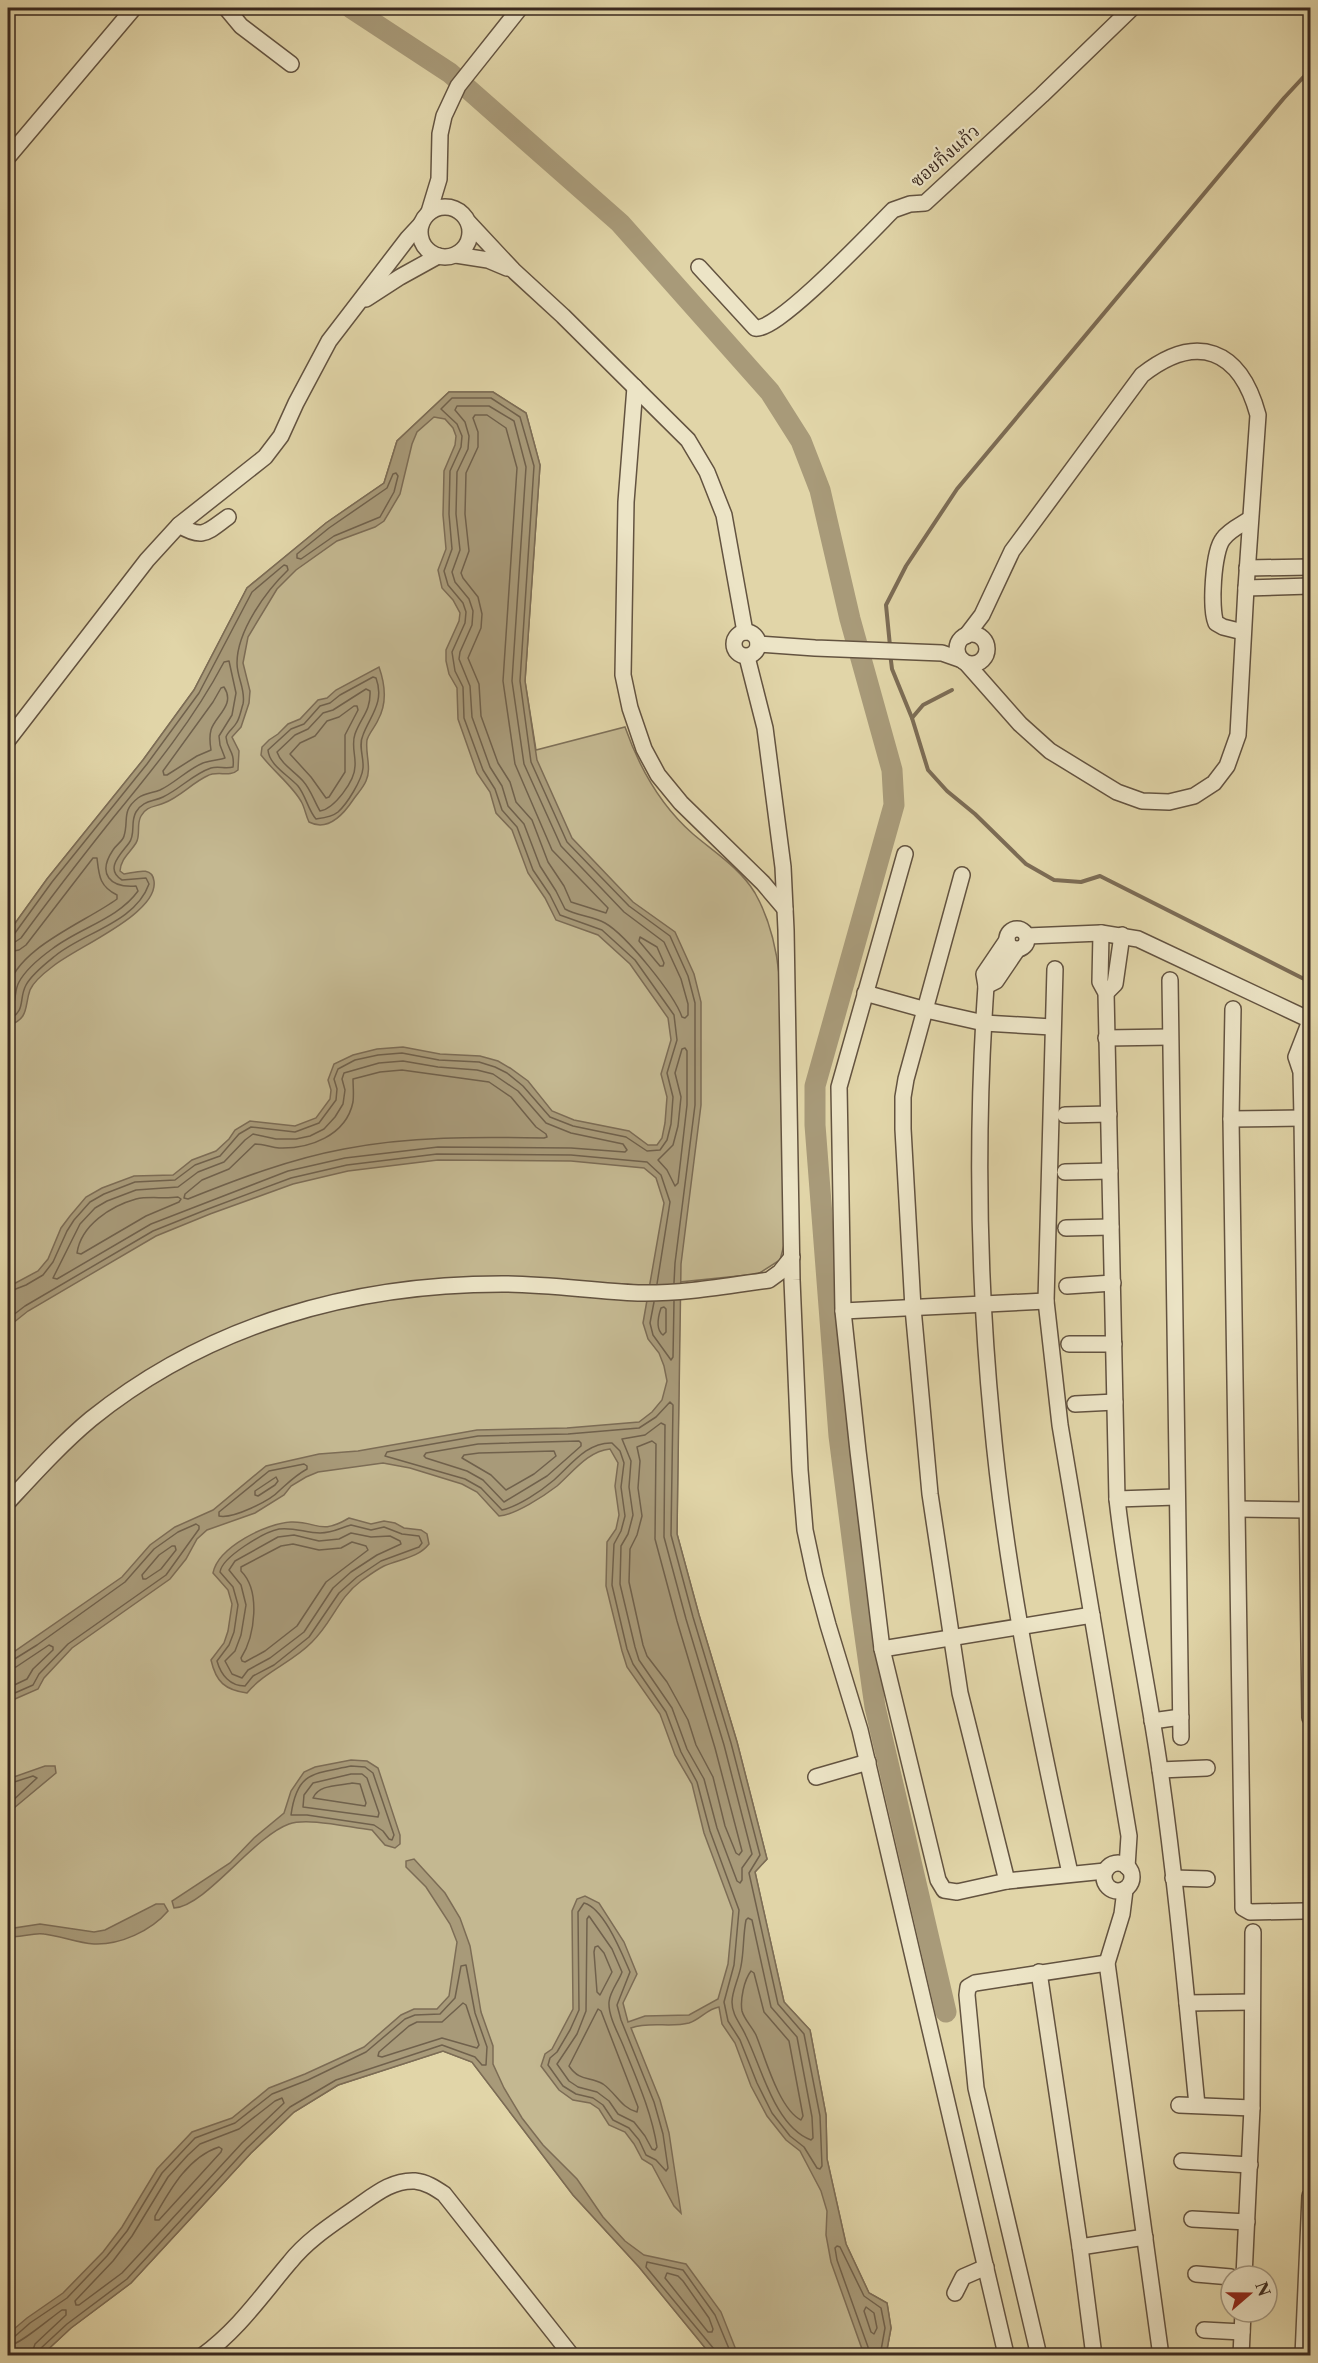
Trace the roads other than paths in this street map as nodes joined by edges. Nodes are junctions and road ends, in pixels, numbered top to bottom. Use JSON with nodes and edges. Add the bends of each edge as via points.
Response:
{"nodes":[{"id":1,"x":134,"y":8,"type":"edge"},
{"id":2,"x":226,"y":8,"type":"edge"},
{"id":3,"x":520,"y":8,"type":"edge"},
{"id":4,"x":1132,"y":8,"type":"edge"},
{"id":5,"x":291,"y":64,"type":"dead end"},
{"id":6,"x":8,"y":157,"type":"edge"},
{"id":7,"x":439,"y":179,"type":"junction"},
{"id":8,"x":464,"y":217,"type":"junction"},
{"id":9,"x":425,"y":218,"type":"junction"},
{"id":10,"x":456,"y":255,"type":"junction"},
{"id":11,"x":438,"y":256,"type":"junction"},
{"id":12,"x":699,"y":267,"type":"dead end"},
{"id":13,"x":513,"y":270,"type":"junction"},
{"id":14,"x":356,"y":305,"type":"junction"},
{"id":15,"x":635,"y":387,"type":"junction"},
{"id":16,"x":228,"y":517,"type":"dead end"},
{"id":17,"x":1250,"y":519,"type":"junction"},
{"id":18,"x":179,"y":525,"type":"junction"},
{"id":19,"x":1311,"y":567,"type":"edge"},
{"id":20,"x":1247,"y":568,"type":"junction"},
{"id":21,"x":1311,"y":586,"type":"edge"},
{"id":22,"x":1246,"y":588,"type":"junction"},
{"id":23,"x":992,"y":595,"type":"junction"},
{"id":24,"x":745,"y":632,"type":"junction"},
{"id":25,"x":1243,"y":632,"type":"junction"},
{"id":26,"x":964,"y":638,"type":"junction"},
{"id":27,"x":758,"y":644,"type":"junction"},
{"id":28,"x":987,"y":649,"type":"junction"},
{"id":29,"x":914,"y":651,"type":"junction"},
{"id":30,"x":747,"y":657,"type":"junction"},
{"id":31,"x":964,"y":662,"type":"junction"},
{"id":32,"x":997,"y":696,"type":"junction"},
{"id":33,"x":8,"y":740,"type":"edge"},
{"id":34,"x":905,"y":854,"type":"dead end"},
{"id":35,"x":962,"y":875,"type":"dead end"},
{"id":36,"x":785,"y":909,"type":"junction"},
{"id":37,"x":1101,"y":933,"type":"junction"},
{"id":38,"x":1122,"y":935,"type":"junction"},
{"id":39,"x":1055,"y":969,"type":"dead end"},
{"id":40,"x":1170,"y":980,"type":"dead end"},
{"id":41,"x":865,"y":993,"type":"junction"},
{"id":42,"x":1106,"y":993,"type":"junction"},
{"id":43,"x":1233,"y":1009,"type":"dead end"},
{"id":44,"x":926,"y":1011,"type":"junction"},
{"id":45,"x":1311,"y":1021,"type":"edge"},
{"id":46,"x":984,"y":1023,"type":"junction"},
{"id":47,"x":1052,"y":1027,"type":"junction"},
{"id":48,"x":1170,"y":1037,"type":"junction"},
{"id":49,"x":1106,"y":1038,"type":"junction"},
{"id":50,"x":1306,"y":1067,"type":"edge"},
{"id":51,"x":1109,"y":1114,"type":"junction"},
{"id":52,"x":1065,"y":1115,"type":"dead end"},
{"id":53,"x":1302,"y":1118,"type":"junction"},
{"id":54,"x":1232,"y":1119,"type":"junction"},
{"id":55,"x":1110,"y":1172,"type":"junction"},
{"id":56,"x":1065,"y":1173,"type":"dead end"},
{"id":57,"x":1112,"y":1227,"type":"junction"},
{"id":58,"x":1066,"y":1228,"type":"dead end"},
{"id":59,"x":792,"y":1257,"type":"junction"},
{"id":60,"x":769,"y":1280,"type":"junction"},
{"id":61,"x":1113,"y":1283,"type":"junction"},
{"id":62,"x":1067,"y":1286,"type":"dead end"},
{"id":63,"x":793,"y":1297,"type":"junction"},
{"id":64,"x":1046,"y":1302,"type":"junction"},
{"id":65,"x":984,"y":1304,"type":"junction"},
{"id":66,"x":914,"y":1308,"type":"junction"},
{"id":67,"x":843,"y":1311,"type":"junction"},
{"id":68,"x":1069,"y":1344,"type":"dead end"},
{"id":69,"x":1114,"y":1344,"type":"junction"},
{"id":70,"x":1115,"y":1402,"type":"junction"},
{"id":71,"x":1075,"y":1404,"type":"dead end"},
{"id":72,"x":1176,"y":1497,"type":"junction"},
{"id":73,"x":1117,"y":1499,"type":"junction"},
{"id":74,"x":8,"y":1502,"type":"edge"},
{"id":75,"x":1238,"y":1509,"type":"junction"},
{"id":76,"x":1306,"y":1510,"type":"junction"},
{"id":77,"x":1092,"y":1616,"type":"junction"},
{"id":78,"x":1021,"y":1627,"type":"junction"},
{"id":79,"x":952,"y":1638,"type":"junction"},
{"id":80,"x":882,"y":1649,"type":"junction"},
{"id":81,"x":1180,"y":1717,"type":"junction"},
{"id":82,"x":1311,"y":1718,"type":"edge"},
{"id":83,"x":1152,"y":1721,"type":"junction"},
{"id":84,"x":1181,"y":1737,"type":"dead end"},
{"id":85,"x":868,"y":1762,"type":"junction"},
{"id":86,"x":1207,"y":1768,"type":"dead end"},
{"id":87,"x":1160,"y":1770,"type":"junction"},
{"id":88,"x":816,"y":1777,"type":"dead end"},
{"id":89,"x":1127,"y":1867,"type":"junction"},
{"id":90,"x":1105,"y":1872,"type":"junction"},
{"id":91,"x":1070,"y":1873,"type":"junction"},
{"id":92,"x":1173,"y":1878,"type":"junction"},
{"id":93,"x":1207,"y":1879,"type":"dead end"},
{"id":94,"x":1007,"y":1881,"type":"junction"},
{"id":95,"x":1125,"y":1890,"type":"junction"},
{"id":96,"x":1308,"y":1911,"type":"edge"},
{"id":97,"x":1253,"y":1932,"type":"dead end"},
{"id":98,"x":1107,"y":1963,"type":"junction"},
{"id":99,"x":1039,"y":1972,"type":"junction"},
{"id":100,"x":1252,"y":2002,"type":"junction"},
{"id":101,"x":1187,"y":2003,"type":"junction"},
{"id":102,"x":1179,"y":2105,"type":"dead end"},
{"id":103,"x":1197,"y":2105,"type":"junction"},
{"id":104,"x":1252,"y":2108,"type":"junction"},
{"id":105,"x":1182,"y":2161,"type":"dead end"},
{"id":106,"x":1250,"y":2165,"type":"junction"},
{"id":107,"x":1311,"y":2196,"type":"edge"},
{"id":108,"x":1192,"y":2219,"type":"dead end"},
{"id":109,"x":1247,"y":2222,"type":"junction"},
{"id":110,"x":1145,"y":2237,"type":"junction"},
{"id":111,"x":1080,"y":2247,"type":"junction"},
{"id":112,"x":1245,"y":2264,"type":"edge"},
{"id":113,"x":986,"y":2267,"type":"junction"},
{"id":114,"x":1196,"y":2274,"type":"dead end"},
{"id":115,"x":1219,"y":2276,"type":"edge"},
{"id":116,"x":954,"y":2293,"type":"dead end"},
{"id":117,"x":1242,"y":2324,"type":"edge"},
{"id":118,"x":1204,"y":2330,"type":"dead end"},
{"id":119,"x":1242,"y":2332,"type":"junction"},
{"id":120,"x":202,"y":2355,"type":"edge"},
{"id":121,"x":572,"y":2355,"type":"edge"},
{"id":122,"x":1005,"y":2355,"type":"edge"},
{"id":123,"x":1039,"y":2355,"type":"edge"},
{"id":124,"x":1094,"y":2355,"type":"edge"},
{"id":125,"x":1161,"y":2355,"type":"edge"},
{"id":126,"x":1241,"y":2355,"type":"edge"},
{"id":127,"x":1303,"y":2355,"type":"edge"}],
"edges":[{"from":1,"to":6,"type":"street"},
{"from":2,"to":5,"type":"street","via":[[242,26]]},
{"from":3,"to":7,"type":"street","via":[[458,86],[440,134]]},
{"from":4,"to":12,"type":"street","name":"ซอยกิ่งแก้ว","via":[[925,203],[893,210],[794,308],[769,325],[754,328]]},
{"from":7,"to":8,"type":"street"},
{"from":7,"to":9,"type":"street"},
{"from":8,"to":9,"type":"street","via":[[444,206]]},
{"from":8,"to":10,"type":"street","via":[[471,232],[469,242]]},
{"from":8,"to":13,"type":"street"},
{"from":9,"to":11,"type":"street","via":[[420,232],[425,247]]},
{"from":9,"to":14,"type":"street"},
{"from":10,"to":11,"type":"street"},
{"from":10,"to":13,"type":"street","via":[[488,260]]},
{"from":11,"to":14,"type":"street"},
{"from":13,"to":15,"type":"street"},
{"from":14,"to":18,"type":"street","via":[[329,342],[281,436],[266,457]]},
{"from":15,"to":24,"type":"street","via":[[688,440],[707,472],[724,515]]},
{"from":15,"to":36,"type":"street","via":[[626,502],[623,675],[630,708],[658,775]]},
{"from":16,"to":18,"type":"street","via":[[200,534]]},
{"from":17,"to":20,"type":"street"},
{"from":17,"to":23,"type":"street","via":[[1257,416],[1252,395],[1242,375],[1219,356],[1183,352],[1142,375],[1012,551]]},
{"from":17,"to":25,"type":"street","via":[[1226,535],[1218,547],[1212,606],[1216,623]]},
{"from":18,"to":33,"type":"street","via":[[147,560]]},
{"from":19,"to":20,"type":"street"},
{"from":20,"to":22,"type":"street"},
{"from":21,"to":22,"type":"street"},
{"from":22,"to":25,"type":"street"},
{"from":23,"to":26,"type":"street"},
{"from":23,"to":28,"type":"street"},
{"from":24,"to":27,"type":"street","via":[[754,635]]},
{"from":24,"to":30,"type":"street","via":[[737,636],[734,645],[738,654]]},
{"from":25,"to":32,"type":"street","via":[[1238,735],[1227,766],[1214,783],[1194,796],[1169,802],[1142,801],[1117,792],[1050,751]]},
{"from":26,"to":28,"type":"street","via":[[978,636]]},
{"from":26,"to":29,"type":"street"},
{"from":26,"to":31,"type":"street","via":[[957,649]]},
{"from":27,"to":29,"type":"street"},
{"from":27,"to":30,"type":"street","via":[[755,653]]},
{"from":28,"to":31,"type":"street","via":[[978,663]]},
{"from":28,"to":32,"type":"street"},
{"from":29,"to":31,"type":"street","via":[[942,653]]},
{"from":30,"to":36,"type":"street","via":[[765,728]]},
{"from":31,"to":32,"type":"street"},
{"from":34,"to":41,"type":"street"},
{"from":35,"to":44,"type":"street"},
{"from":36,"to":59,"type":"street"},
{"from":37,"to":38,"type":"street"},
{"from":37,"to":42,"type":"street","via":[[1101,982]]},
{"from":37,"to":46,"type":"street","via":[[1027,936],[1016,929],[1008,935],[1012,945],[996,981],[986,986]]},
{"from":38,"to":42,"type":"street","via":[[1115,984]]},
{"from":38,"to":45,"type":"street","via":[[1153,944]]},
{"from":39,"to":47,"type":"street"},
{"from":40,"to":48,"type":"street"},
{"from":41,"to":44,"type":"street"},
{"from":41,"to":67,"type":"street","via":[[839,1087]]},
{"from":42,"to":49,"type":"street"},
{"from":43,"to":54,"type":"street"},
{"from":44,"to":46,"type":"street"},
{"from":44,"to":66,"type":"street","via":[[903,1097]]},
{"from":45,"to":50,"type":"street","via":[[1296,1058]]},
{"from":46,"to":47,"type":"street"},
{"from":46,"to":65,"type":"street","via":[[979,1115]]},
{"from":47,"to":64,"type":"street"},
{"from":48,"to":49,"type":"street"},
{"from":48,"to":72,"type":"street"},
{"from":49,"to":51,"type":"street"},
{"from":50,"to":53,"type":"street"},
{"from":51,"to":52,"type":"street"},
{"from":51,"to":55,"type":"street"},
{"from":53,"to":54,"type":"street"},
{"from":53,"to":76,"type":"street"},
{"from":54,"to":75,"type":"street"},
{"from":55,"to":56,"type":"street"},
{"from":55,"to":57,"type":"street"},
{"from":57,"to":58,"type":"street"},
{"from":57,"to":61,"type":"street"},
{"from":59,"to":60,"type":"street"},
{"from":59,"to":63,"type":"street"},
{"from":60,"to":63,"type":"street"},
{"from":60,"to":74,"type":"street","via":[[684,1292],[504,1284],[416,1288],[315,1306],[252,1326],[171,1366],[91,1419]]},
{"from":61,"to":62,"type":"street"},
{"from":61,"to":69,"type":"street"},
{"from":63,"to":85,"type":"street","via":[[805,1530],[817,1587]]},
{"from":64,"to":65,"type":"street"},
{"from":64,"to":77,"type":"street","via":[[1060,1425]]},
{"from":65,"to":66,"type":"street"},
{"from":65,"to":78,"type":"street","via":[[992,1422]]},
{"from":66,"to":67,"type":"street"},
{"from":66,"to":79,"type":"street","via":[[930,1494]]},
{"from":67,"to":80,"type":"street"},
{"from":68,"to":69,"type":"street"},
{"from":69,"to":70,"type":"street"},
{"from":70,"to":71,"type":"street"},
{"from":70,"to":73,"type":"street"},
{"from":72,"to":73,"type":"street"},
{"from":72,"to":81,"type":"street"},
{"from":73,"to":83,"type":"street"},
{"from":75,"to":76,"type":"street"},
{"from":75,"to":96,"type":"street","via":[[1243,1908],[1250,1912]]},
{"from":76,"to":82,"type":"street"},
{"from":77,"to":78,"type":"street"},
{"from":77,"to":89,"type":"street","via":[[1129,1836]]},
{"from":78,"to":79,"type":"street"},
{"from":78,"to":91,"type":"street"},
{"from":79,"to":80,"type":"street"},
{"from":79,"to":94,"type":"street","via":[[974,1756]]},
{"from":80,"to":94,"type":"street","via":[[938,1880],[944,1890],[957,1892]]},
{"from":81,"to":83,"type":"street"},
{"from":81,"to":84,"type":"street"},
{"from":83,"to":87,"type":"street"},
{"from":85,"to":88,"type":"street"},
{"from":85,"to":113,"type":"street"},
{"from":86,"to":87,"type":"street"},
{"from":87,"to":92,"type":"street"},
{"from":89,"to":90,"type":"street","via":[[1115,1863]]},
{"from":89,"to":95,"type":"street","via":[[1132,1879]]},
{"from":90,"to":91,"type":"street"},
{"from":90,"to":95,"type":"street","via":[[1108,1888],[1116,1892]]},
{"from":91,"to":94,"type":"street"},
{"from":92,"to":93,"type":"street"},
{"from":92,"to":101,"type":"street"},
{"from":95,"to":98,"type":"street"},
{"from":97,"to":100,"type":"street"},
{"from":98,"to":99,"type":"street"},
{"from":98,"to":110,"type":"street"},
{"from":99,"to":111,"type":"street"},
{"from":99,"to":123,"type":"street","via":[[975,1983],[968,1987],[967,1995],[976,2088]]},
{"from":100,"to":101,"type":"street"},
{"from":100,"to":104,"type":"street"},
{"from":101,"to":103,"type":"street"},
{"from":102,"to":103,"type":"street"},
{"from":103,"to":104,"type":"street"},
{"from":104,"to":106,"type":"street"},
{"from":105,"to":106,"type":"street"},
{"from":106,"to":109,"type":"street"},
{"from":107,"to":127,"type":"street"},
{"from":108,"to":109,"type":"street"},
{"from":109,"to":112,"type":"street"},
{"from":110,"to":111,"type":"street"},
{"from":110,"to":125,"type":"street"},
{"from":111,"to":124,"type":"street"},
{"from":113,"to":116,"type":"street","via":[[963,2277]]},
{"from":113,"to":122,"type":"street"},
{"from":114,"to":115,"type":"street"},
{"from":117,"to":119,"type":"street"},
{"from":118,"to":119,"type":"street"},
{"from":119,"to":126,"type":"street"},
{"from":120,"to":121,"type":"street","via":[[242,2321],[290,2261],[316,2236],[384,2188],[416,2181],[444,2194]]}]}
